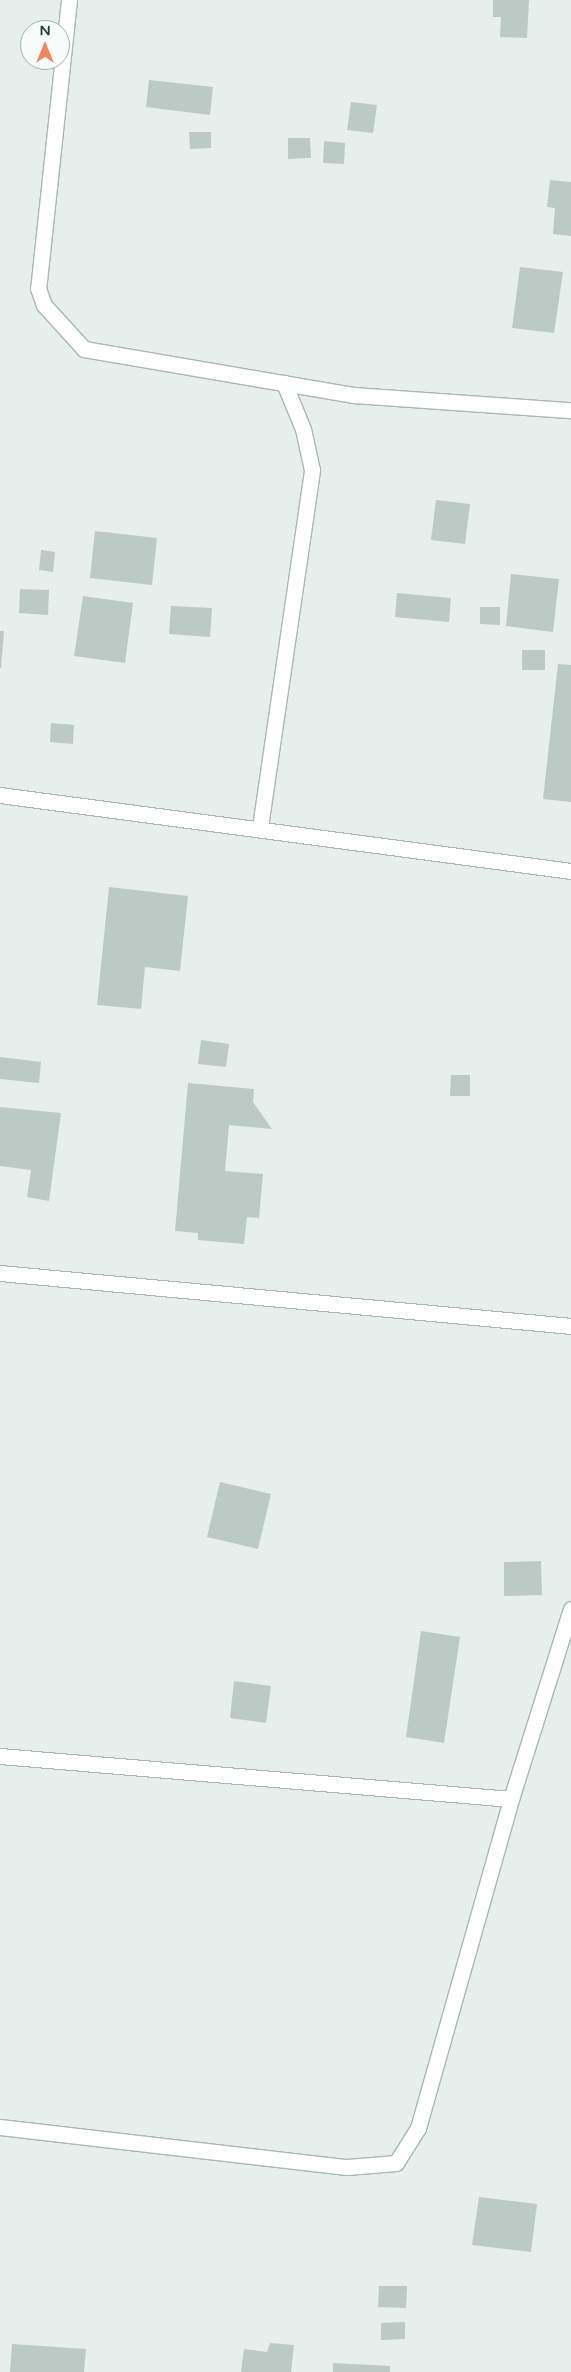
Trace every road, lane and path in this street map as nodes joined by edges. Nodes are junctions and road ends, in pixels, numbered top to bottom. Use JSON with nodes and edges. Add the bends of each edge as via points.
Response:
{"nodes":[{"id":1,"x":69,"y":0,"type":"edge"},
{"id":2,"x":284,"y":383,"type":"junction"},
{"id":3,"x":571,"y":410,"type":"edge"},
{"id":4,"x":0,"y":795,"type":"edge"},
{"id":5,"x":260,"y":827,"type":"junction"},
{"id":6,"x":571,"y":870,"type":"edge"},
{"id":7,"x":0,"y":1273,"type":"edge"},
{"id":8,"x":571,"y":1326,"type":"edge"},
{"id":9,"x":571,"y":1609,"type":"edge"},
{"id":10,"x":0,"y":1756,"type":"edge"},
{"id":11,"x":511,"y":1799,"type":"junction"},
{"id":12,"x":0,"y":2127,"type":"edge"}],
"edges":[{"from":1,"to":2,"type":"street","via":[[38,288],[44,305],[84,349]]},
{"from":2,"to":3,"type":"street","via":[[354,394]]},
{"from":2,"to":5,"type":"street","via":[[303,429],[312,470]]},
{"from":4,"to":5,"type":"street"},
{"from":5,"to":6,"type":"street"},
{"from":7,"to":8,"type":"street"},
{"from":9,"to":11,"type":"street"},
{"from":10,"to":11,"type":"street"},
{"from":11,"to":12,"type":"street","via":[[418,2128],[396,2163],[348,2167]]}]}
